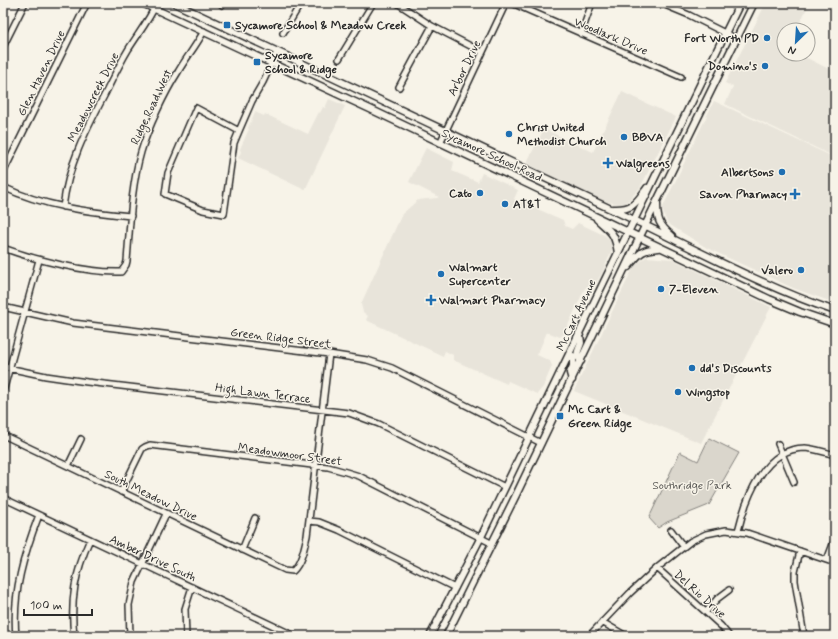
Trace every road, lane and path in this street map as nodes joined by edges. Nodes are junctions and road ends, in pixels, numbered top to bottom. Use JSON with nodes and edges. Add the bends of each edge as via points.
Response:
{"nodes":[{"id":1,"x":25,"y":3,"type":"edge"},
{"id":2,"x":87,"y":3,"type":"edge"},
{"id":3,"x":142,"y":3,"type":"edge"},
{"id":4,"x":174,"y":3,"type":"edge"},
{"id":5,"x":301,"y":3,"type":"edge"},
{"id":6,"x":373,"y":3,"type":"edge"},
{"id":7,"x":397,"y":3,"type":"edge"},
{"id":8,"x":506,"y":3,"type":"edge"},
{"id":9,"x":512,"y":3,"type":"edge"},
{"id":10,"x":592,"y":3,"type":"edge"},
{"id":11,"x":660,"y":3,"type":"edge"},
{"id":12,"x":740,"y":3,"type":"edge"},
{"id":13,"x":754,"y":3,"type":"edge"},
{"id":14,"x":156,"y":6,"type":"edge"},
{"id":15,"x":432,"y":26,"type":"junction"},
{"id":16,"x":204,"y":31,"type":"junction"},
{"id":17,"x":283,"y":33,"type":"dead end"},
{"id":18,"x":725,"y":33,"type":"junction"},
{"id":19,"x":581,"y":34,"type":"junction"},
{"id":20,"x":737,"y":39,"type":"junction"},
{"id":21,"x":3,"y":47,"type":"edge"},
{"id":22,"x":278,"y":52,"type":"junction"},
{"id":23,"x":482,"y":52,"type":"junction"},
{"id":24,"x":340,"y":60,"type":"dead end"},
{"id":25,"x":272,"y":63,"type":"junction"},
{"id":26,"x":681,"y":77,"type":"dead end"},
{"id":27,"x":399,"y":87,"type":"dead end"},
{"id":28,"x":373,"y":97,"type":"junction"},
{"id":29,"x":368,"y":108,"type":"junction"},
{"id":30,"x":239,"y":131,"type":"junction"},
{"id":31,"x":445,"y":131,"type":"junction"},
{"id":32,"x":678,"y":131,"type":"junction"},
{"id":33,"x":689,"y":136,"type":"junction"},
{"id":34,"x":440,"y":142,"type":"junction"},
{"id":35,"x":530,"y":171,"type":"junction"},
{"id":36,"x":3,"y":173,"type":"edge"},
{"id":37,"x":655,"y":178,"type":"junction"},
{"id":38,"x":524,"y":183,"type":"junction"},
{"id":39,"x":3,"y":187,"type":"edge"},
{"id":40,"x":657,"y":201,"type":"junction"},
{"id":41,"x":63,"y":207,"type":"junction"},
{"id":42,"x":610,"y":209,"type":"junction"},
{"id":43,"x":591,"y":214,"type":"junction"},
{"id":44,"x":131,"y":216,"type":"junction"},
{"id":45,"x":634,"y":220,"type":"junction"},
{"id":46,"x":645,"y":225,"type":"junction"},
{"id":47,"x":628,"y":231,"type":"junction"},
{"id":48,"x":640,"y":237,"type":"junction"},
{"id":49,"x":682,"y":243,"type":"junction"},
{"id":50,"x":3,"y":248,"type":"edge"},
{"id":51,"x":660,"y":248,"type":"junction"},
{"id":52,"x":618,"y":253,"type":"junction"},
{"id":53,"x":39,"y":260,"type":"junction"},
{"id":54,"x":735,"y":269,"type":"junction"},
{"id":55,"x":622,"y":275,"type":"junction"},
{"id":56,"x":730,"y":280,"type":"junction"},
{"id":57,"x":3,"y":308,"type":"edge"},
{"id":58,"x":835,"y":311,"type":"edge"},
{"id":59,"x":25,"y":313,"type":"junction"},
{"id":60,"x":835,"y":324,"type":"edge"},
{"id":61,"x":579,"y":333,"type":"junction"},
{"id":62,"x":329,"y":354,"type":"junction"},
{"id":63,"x":569,"y":354,"type":"junction"},
{"id":64,"x":581,"y":361,"type":"junction"},
{"id":65,"x":3,"y":366,"type":"edge"},
{"id":66,"x":10,"y":368,"type":"junction"},
{"id":67,"x":572,"y":380,"type":"junction"},
{"id":68,"x":3,"y":392,"type":"edge"},
{"id":69,"x":322,"y":410,"type":"junction"},
{"id":70,"x":3,"y":436,"type":"edge"},
{"id":71,"x":530,"y":436,"type":"junction"},
{"id":72,"x":81,"y":439,"type":"dead end"},
{"id":73,"x":541,"y":443,"type":"junction"},
{"id":74,"x":778,"y":444,"type":"dead end"},
{"id":75,"x":782,"y":454,"type":"junction"},
{"id":76,"x":835,"y":455,"type":"edge"},
{"id":77,"x":68,"y":466,"type":"junction"},
{"id":78,"x":316,"y":466,"type":"junction"},
{"id":79,"x":794,"y":482,"type":"dead end"},
{"id":80,"x":505,"y":487,"type":"junction"},
{"id":81,"x":121,"y":492,"type":"junction"},
{"id":82,"x":3,"y":498,"type":"edge"},
{"id":83,"x":166,"y":514,"type":"junction"},
{"id":84,"x":39,"y":515,"type":"junction"},
{"id":85,"x":255,"y":518,"type":"dead end"},
{"id":86,"x":309,"y":521,"type":"junction"},
{"id":87,"x":670,"y":530,"type":"dead end"},
{"id":88,"x":738,"y":531,"type":"junction"},
{"id":89,"x":481,"y":537,"type":"junction"},
{"id":90,"x":90,"y":539,"type":"junction"},
{"id":91,"x":835,"y":539,"type":"edge"},
{"id":92,"x":492,"y":543,"type":"junction"},
{"id":93,"x":683,"y":546,"type":"junction"},
{"id":94,"x":242,"y":550,"type":"junction"},
{"id":95,"x":800,"y":551,"type":"junction"},
{"id":96,"x":827,"y":560,"type":"junction"},
{"id":97,"x":835,"y":563,"type":"edge"},
{"id":98,"x":142,"y":564,"type":"junction"},
{"id":99,"x":657,"y":568,"type":"junction"},
{"id":100,"x":192,"y":587,"type":"junction"},
{"id":101,"x":455,"y":588,"type":"junction"},
{"id":102,"x":729,"y":590,"type":"dead end"},
{"id":103,"x":706,"y":612,"type":"junction"},
{"id":104,"x":602,"y":622,"type":"junction"},
{"id":105,"x":16,"y":636,"type":"edge"},
{"id":106,"x":74,"y":636,"type":"edge"},
{"id":107,"x":130,"y":636,"type":"edge"},
{"id":108,"x":186,"y":636,"type":"edge"},
{"id":109,"x":295,"y":636,"type":"edge"},
{"id":110,"x":430,"y":636,"type":"edge"},
{"id":111,"x":446,"y":636,"type":"edge"},
{"id":112,"x":589,"y":636,"type":"edge"},
{"id":113,"x":626,"y":636,"type":"edge"},
{"id":114,"x":729,"y":636,"type":"edge"},
{"id":115,"x":804,"y":636,"type":"edge"}],
"edges":[{"from":1,"to":21,"type":"street"},
{"from":2,"to":36,"type":"street","name":"Glen Haven Drive"},
{"from":3,"to":14,"type":"main road","name":"Sycamore School Road"},
{"from":4,"to":22,"type":"main road","name":"Sycamore School Road"},
{"from":5,"to":17,"type":"street"},
{"from":6,"to":24,"type":"street"},
{"from":7,"to":15,"type":"street"},
{"from":8,"to":23,"type":"street","name":"Arbor Drive"},
{"from":9,"to":19,"type":"street","name":"Woodlark Drive"},
{"from":10,"to":19,"type":"street"},
{"from":11,"to":18,"type":"street"},
{"from":12,"to":18,"type":"main road","name":"McCart Avenue"},
{"from":13,"to":20,"type":"main road","name":"McCart Avenue"},
{"from":14,"to":16,"type":"main road","name":"Sycamore School Road"},
{"from":14,"to":41,"type":"street","name":"Meadowcreek Drive","via":[[124,56],[75,154]]},
{"from":15,"to":23,"type":"street"},
{"from":15,"to":27,"type":"street"},
{"from":16,"to":25,"type":"main road","name":"Sycamore School Road"},
{"from":16,"to":44,"type":"street","name":"Ridge Road West","via":[[168,88],[144,144],[136,171]]},
{"from":18,"to":20,"type":"street"},
{"from":18,"to":32,"type":"main road","name":"McCart Avenue"},
{"from":19,"to":26,"type":"street","name":"Woodlark Drive"},
{"from":20,"to":33,"type":"main road","name":"McCart Avenue"},
{"from":22,"to":25,"type":"street"},
{"from":22,"to":28,"type":"main road","name":"Sycamore School Road"},
{"from":23,"to":31,"type":"street","name":"Arbor Drive"},
{"from":25,"to":29,"type":"main road","name":"Sycamore School Road"},
{"from":25,"to":30,"type":"street"},
{"from":28,"to":29,"type":"main road"},
{"from":28,"to":31,"type":"main road","name":"Sycamore School Road"},
{"from":29,"to":34,"type":"main road","name":"Sycamore School Road"},
{"from":30,"to":30,"type":"street","via":[[234,143],[224,214],[203,210],[165,194],[168,173],[196,108]]},
{"from":31,"to":34,"type":"street","name":"Arbor Drive"},
{"from":31,"to":35,"type":"main road","name":"Sycamore School Road"},
{"from":32,"to":33,"type":"main road"},
{"from":32,"to":37,"type":"main road","name":"McCart Avenue"},
{"from":33,"to":40,"type":"main road","name":"McCart Avenue"},
{"from":34,"to":38,"type":"main road","name":"Sycamore School Road"},
{"from":35,"to":38,"type":"main road"},
{"from":35,"to":42,"type":"main road","name":"Sycamore School Road"},
{"from":37,"to":42,"type":"main road","via":[[634,205]]},
{"from":37,"to":45,"type":"main road","name":"McCart Avenue"},
{"from":38,"to":43,"type":"main road","name":"Sycamore School Road"},
{"from":39,"to":41,"type":"street","via":[[30,199]]},
{"from":40,"to":46,"type":"main road","name":"McCart Avenue"},
{"from":40,"to":49,"type":"main road","via":[[657,215],[663,228]]},
{"from":41,"to":44,"type":"street"},
{"from":42,"to":45,"type":"main road","name":"Sycamore School Road"},
{"from":43,"to":47,"type":"main road","name":"Sycamore School Road"},
{"from":43,"to":52,"type":"main road","via":[[611,231]]},
{"from":44,"to":53,"type":"street","name":"Ridge Road West","via":[[127,261],[121,272],[71,267]]},
{"from":45,"to":46,"type":"main road","name":"Sycamore School Road"},
{"from":45,"to":47,"type":"main road","name":"McCart Avenue"},
{"from":46,"to":48,"type":"main road","name":"McCart Avenue"},
{"from":46,"to":49,"type":"main road","name":"Sycamore School Road"},
{"from":47,"to":48,"type":"main road","name":"Sycamore School Road"},
{"from":47,"to":52,"type":"main road","name":"McCart Avenue"},
{"from":48,"to":51,"type":"main road","name":"Sycamore School Road"},
{"from":48,"to":55,"type":"main road","name":"McCart Avenue"},
{"from":49,"to":54,"type":"main road","name":"Sycamore School Road"},
{"from":50,"to":53,"type":"street"},
{"from":51,"to":55,"type":"main road","via":[[649,248],[641,252]]},
{"from":51,"to":56,"type":"main road","name":"Sycamore School Road"},
{"from":52,"to":61,"type":"main road","name":"McCart Avenue"},
{"from":53,"to":59,"type":"street"},
{"from":54,"to":56,"type":"main road"},
{"from":54,"to":58,"type":"main road","name":"Sycamore School Road","via":[[797,298]]},
{"from":55,"to":64,"type":"main road","name":"McCart Avenue"},
{"from":56,"to":60,"type":"main road","name":"Sycamore School Road","via":[[784,306]]},
{"from":57,"to":59,"type":"street","name":"Green Ridge Street"},
{"from":59,"to":62,"type":"street","name":"Green Ridge Street","via":[[73,324]]},
{"from":59,"to":66,"type":"street"},
{"from":61,"to":63,"type":"main road","name":"McCart Avenue"},
{"from":61,"to":64,"type":"main road","via":[[581,342],[577,354]]},
{"from":62,"to":69,"type":"street"},
{"from":62,"to":71,"type":"street","name":"Green Ridge Street","via":[[367,360],[392,368]]},
{"from":63,"to":67,"type":"main road","via":[[574,360],[570,373]]},
{"from":63,"to":71,"type":"main road","name":"McCart Avenue"},
{"from":64,"to":67,"type":"main road","name":"McCart Avenue"},
{"from":65,"to":66,"type":"street","name":"High Lawn Terrace"},
{"from":66,"to":68,"type":"street"},
{"from":66,"to":69,"type":"street","name":"High Lawn Terrace","via":[[87,382]]},
{"from":67,"to":73,"type":"main road","name":"McCart Avenue"},
{"from":69,"to":78,"type":"street"},
{"from":69,"to":80,"type":"street","name":"High Lawn Terrace","via":[[349,414],[379,424]]},
{"from":70,"to":77,"type":"street","name":"South Meadow Drive"},
{"from":71,"to":73,"type":"street","name":"Green Ridge Street"},
{"from":71,"to":80,"type":"main road","name":"McCart Avenue"},
{"from":72,"to":77,"type":"street"},
{"from":73,"to":92,"type":"main road","name":"McCart Avenue"},
{"from":74,"to":75,"type":"street"},
{"from":75,"to":76,"type":"street","via":[[804,448]]},
{"from":75,"to":79,"type":"street"},
{"from":75,"to":88,"type":"street","via":[[771,462],[752,491],[744,507]]},
{"from":77,"to":81,"type":"street","name":"South Meadow Drive"},
{"from":78,"to":81,"type":"street","name":"Meadowmoor Street","via":[[150,445],[142,449]]},
{"from":78,"to":86,"type":"street"},
{"from":78,"to":89,"type":"street","name":"Meadowmoor Street","via":[[359,476]]},
{"from":80,"to":89,"type":"main road","name":"McCart Avenue"},
{"from":81,"to":83,"type":"street","name":"South Meadow Drive"},
{"from":82,"to":84,"type":"street","name":"Amber Drive South"},
{"from":83,"to":94,"type":"street","name":"South Meadow Drive"},
{"from":83,"to":98,"type":"street"},
{"from":84,"to":90,"type":"street","name":"Amber Drive South"},
{"from":84,"to":105,"type":"street","via":[[26,547],[21,568],[15,614]]},
{"from":85,"to":94,"type":"street"},
{"from":86,"to":94,"type":"street","name":"South Meadow Drive","via":[[302,554],[293,571],[290,572]]},
{"from":86,"to":101,"type":"street","via":[[339,530]]},
{"from":87,"to":93,"type":"street"},
{"from":88,"to":93,"type":"street","via":[[726,530],[706,534]]},
{"from":88,"to":95,"type":"street"},
{"from":89,"to":92,"type":"street","name":"Meadowmoor Street"},
{"from":89,"to":101,"type":"main road","name":"McCart Avenue"},
{"from":90,"to":98,"type":"street","name":"Amber Drive South"},
{"from":90,"to":106,"type":"street","via":[[80,562],[73,597]]},
{"from":91,"to":96,"type":"street"},
{"from":92,"to":111,"type":"main road","name":"McCart Avenue"},
{"from":93,"to":99,"type":"street"},
{"from":95,"to":96,"type":"street"},
{"from":95,"to":115,"type":"street","via":[[795,581]]},
{"from":96,"to":97,"type":"street"},
{"from":98,"to":100,"type":"street","name":"Amber Drive South"},
{"from":98,"to":107,"type":"street","via":[[134,582],[129,605]]},
{"from":99,"to":103,"type":"street","name":"Del Rio Drive"},
{"from":99,"to":104,"type":"street"},
{"from":100,"to":108,"type":"street","via":[[185,609]]},
{"from":100,"to":109,"type":"street","name":"Amber Drive South"},
{"from":101,"to":110,"type":"main road","name":"McCart Avenue"},
{"from":102,"to":103,"type":"street"},
{"from":103,"to":114,"type":"street","name":"Del Rio Drive"},
{"from":104,"to":112,"type":"street"},
{"from":104,"to":113,"type":"street"}]}
